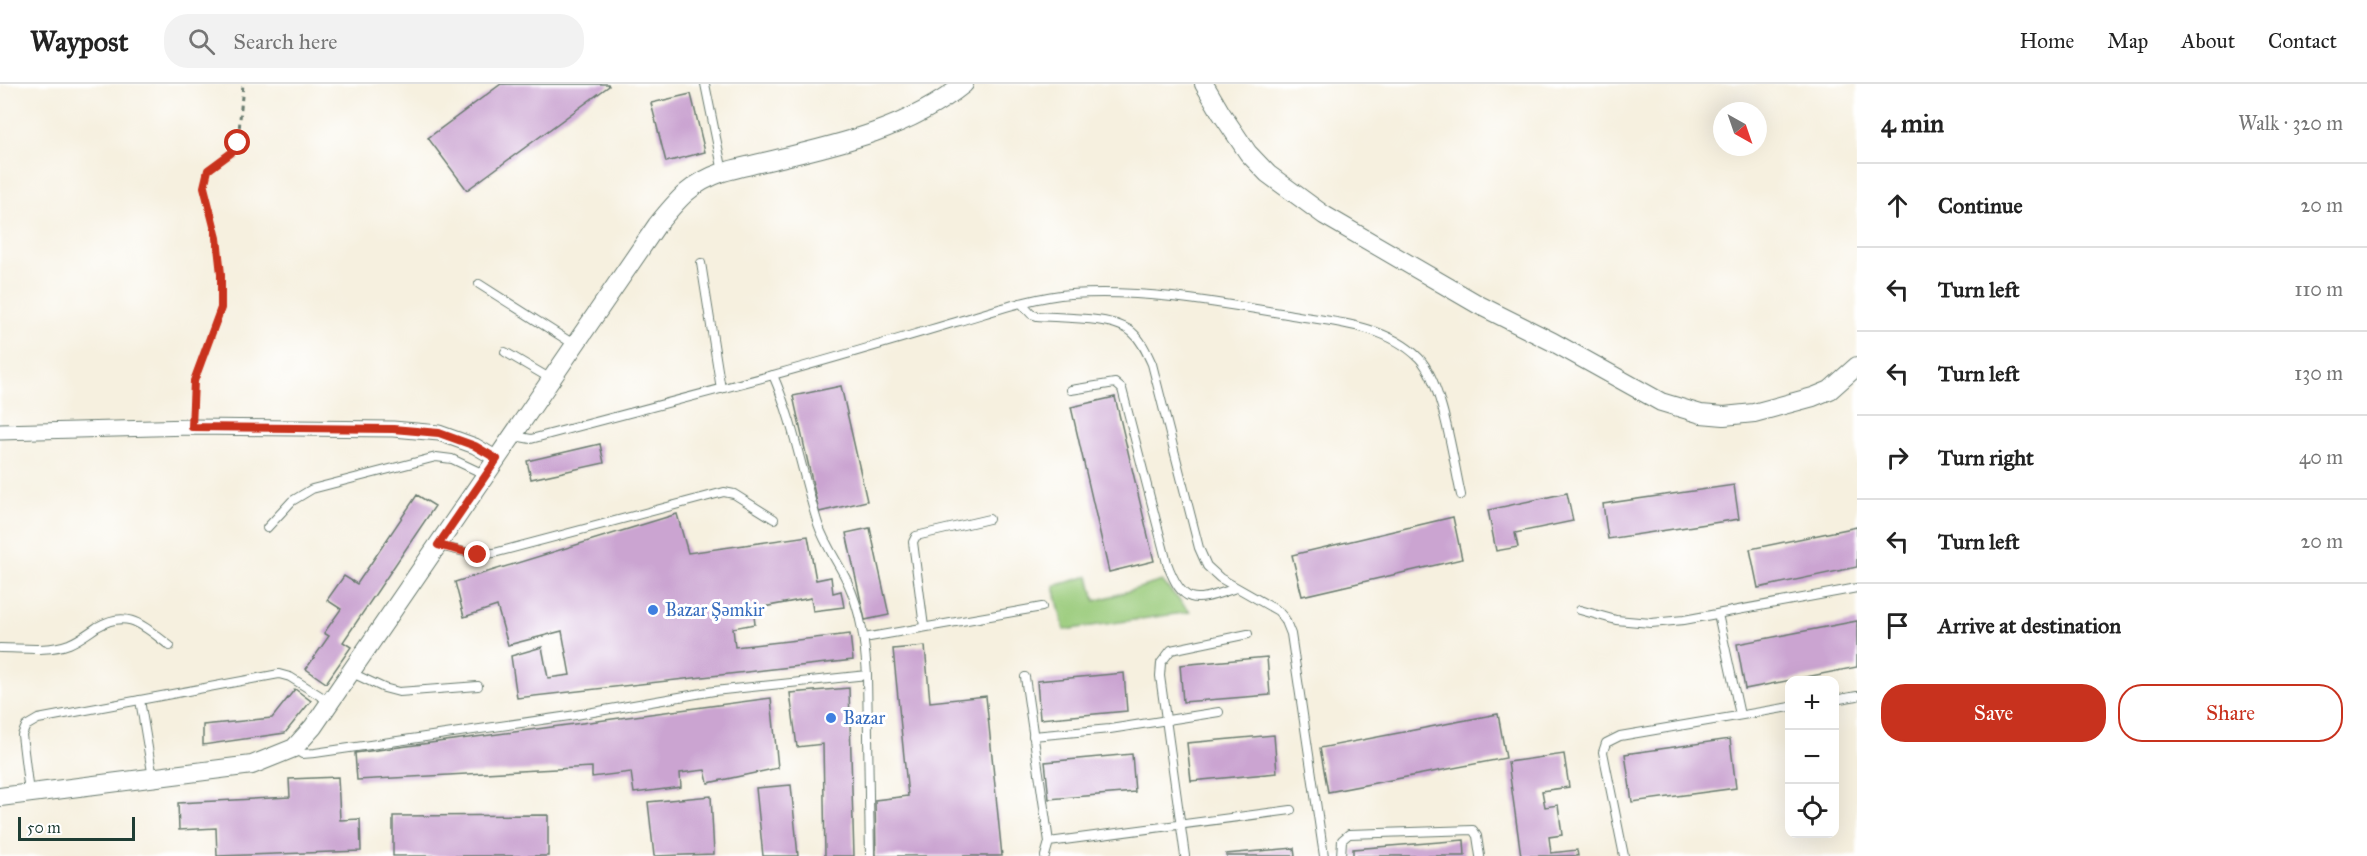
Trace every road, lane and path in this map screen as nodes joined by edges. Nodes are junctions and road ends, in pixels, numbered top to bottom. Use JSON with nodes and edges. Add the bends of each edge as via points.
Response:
{"nodes":[{"id":1,"x":243,"y":84,"type":"edge"},
{"id":2,"x":705,"y":84,"type":"edge"},
{"id":3,"x":964,"y":84,"type":"edge"},
{"id":4,"x":1204,"y":84,"type":"edge"},
{"id":5,"x":723,"y":172,"type":"junction"},
{"id":6,"x":701,"y":263,"type":"dead end"},
{"id":7,"x":478,"y":284,"type":"dead end"},
{"id":8,"x":1021,"y":303,"type":"junction"},
{"id":9,"x":575,"y":345,"type":"junction"},
{"id":10,"x":505,"y":352,"type":"dead end"},
{"id":11,"x":1857,"y":366,"type":"edge"},
{"id":12,"x":773,"y":375,"type":"junction"},
{"id":13,"x":551,"y":379,"type":"junction"},
{"id":14,"x":721,"y":389,"type":"junction"},
{"id":15,"x":1071,"y":390,"type":"dead end"},
{"id":16,"x":192,"y":427,"type":"junction"},
{"id":17,"x":0,"y":432,"type":"edge"},
{"id":18,"x":520,"y":437,"type":"dead end"},
{"id":19,"x":497,"y":459,"type":"junction"},
{"id":20,"x":486,"y":475,"type":"junction"},
{"id":21,"x":1461,"y":495,"type":"dead end"},
{"id":22,"x":774,"y":519,"type":"dead end"},
{"id":23,"x":989,"y":519,"type":"dead end"},
{"id":24,"x":267,"y":528,"type":"dead end"},
{"id":25,"x":438,"y":545,"type":"junction"},
{"id":26,"x":1236,"y":588,"type":"junction"},
{"id":27,"x":1857,"y":588,"type":"edge"},
{"id":28,"x":1042,"y":607,"type":"dead end"},
{"id":29,"x":1580,"y":610,"type":"dead end"},
{"id":30,"x":1718,"y":614,"type":"junction"},
{"id":31,"x":924,"y":627,"type":"junction"},
{"id":32,"x":1248,"y":634,"type":"dead end"},
{"id":33,"x":864,"y":638,"type":"junction"},
{"id":34,"x":170,"y":646,"type":"dead end"},
{"id":35,"x":0,"y":648,"type":"edge"},
{"id":36,"x":351,"y":672,"type":"junction"},
{"id":37,"x":867,"y":675,"type":"junction"},
{"id":38,"x":1025,"y":677,"type":"dead end"},
{"id":39,"x":478,"y":686,"type":"dead end"},
{"id":40,"x":1857,"y":696,"type":"edge"},
{"id":41,"x":1839,"y":699,"type":"edge"},
{"id":42,"x":140,"y":700,"type":"junction"},
{"id":43,"x":330,"y":702,"type":"junction"},
{"id":44,"x":1785,"y":708,"type":"edge"},
{"id":45,"x":1219,"y":712,"type":"dead end"},
{"id":46,"x":1740,"y":715,"type":"junction"},
{"id":47,"x":1167,"y":720,"type":"junction"},
{"id":48,"x":1033,"y":736,"type":"junction"},
{"id":49,"x":294,"y":748,"type":"junction"},
{"id":50,"x":153,"y":777,"type":"junction"},
{"id":51,"x":29,"y":793,"type":"junction"},
{"id":52,"x":0,"y":797,"type":"edge"},
{"id":53,"x":1291,"y":810,"type":"dead end"},
{"id":54,"x":1182,"y":825,"type":"junction"},
{"id":55,"x":1049,"y":842,"type":"junction"},
{"id":56,"x":870,"y":856,"type":"edge"},
{"id":57,"x":1045,"y":856,"type":"edge"},
{"id":58,"x":1185,"y":856,"type":"edge"},
{"id":59,"x":1324,"y":856,"type":"edge"},
{"id":60,"x":1341,"y":856,"type":"edge"},
{"id":61,"x":1480,"y":856,"type":"edge"},
{"id":62,"x":1624,"y":856,"type":"edge"}],
"edges":[{"from":1,"to":16,"type":"path","via":[[238,143],[208,170],[204,187],[217,238],[221,308],[194,381]]},
{"from":2,"to":5,"type":"lane"},
{"from":3,"to":5,"type":"street","via":[[937,105],[868,135]]},
{"from":4,"to":11,"type":"street","via":[[1248,153],[1268,174],[1324,215],[1479,305],[1661,402],[1701,414],[1754,413],[1830,390]]},
{"from":5,"to":9,"type":"street","via":[[706,178],[675,202]]},
{"from":6,"to":14,"type":"lane"},
{"from":7,"to":9,"type":"lane"},
{"from":8,"to":12,"type":"lane"},
{"from":8,"to":21,"type":"lane","via":[[1068,294],[1164,295],[1340,322],[1396,340],[1419,358],[1431,376]]},
{"from":8,"to":26,"type":"lane","via":[[1037,316],[1111,322],[1131,331],[1142,344],[1152,364],[1199,548],[1206,566]]},
{"from":9,"to":13,"type":"street"},
{"from":10,"to":13,"type":"lane"},
{"from":12,"to":14,"type":"lane"},
{"from":12,"to":33,"type":"lane","via":[[791,420],[818,523],[826,546],[847,581]]},
{"from":13,"to":19,"type":"street"},
{"from":14,"to":18,"type":"lane","via":[[531,439]]},
{"from":15,"to":26,"type":"lane","via":[[1115,383],[1122,389],[1167,563],[1182,591],[1190,599],[1202,599]]},
{"from":16,"to":17,"type":"street"},
{"from":16,"to":19,"type":"street","via":[[439,433]]},
{"from":19,"to":20,"type":"street"},
{"from":20,"to":24,"type":"lane","via":[[452,459],[436,458],[312,489],[292,501]]},
{"from":20,"to":25,"type":"street"},
{"from":22,"to":25,"type":"lane","via":[[724,492],[494,553],[478,555]]},
{"from":23,"to":31,"type":"lane","via":[[916,536],[913,542]]},
{"from":25,"to":36,"type":"street"},
{"from":26,"to":59,"type":"lane","via":[[1278,611],[1292,634]]},
{"from":27,"to":30,"type":"lane"},
{"from":28,"to":31,"type":"lane"},
{"from":29,"to":30,"type":"lane","via":[[1616,620],[1651,623]]},
{"from":30,"to":46,"type":"lane"},
{"from":31,"to":33,"type":"lane"},
{"from":32,"to":47,"type":"lane","via":[[1166,654],[1160,676]]},
{"from":33,"to":37,"type":"lane"},
{"from":34,"to":35,"type":"lane","via":[[126,618],[108,620],[71,644],[52,649]]},
{"from":36,"to":39,"type":"lane","via":[[399,692]]},
{"from":36,"to":43,"type":"street"},
{"from":37,"to":49,"type":"lane","via":[[714,691],[315,753],[302,754]]},
{"from":37,"to":56,"type":"lane"},
{"from":38,"to":48,"type":"lane"},
{"from":40,"to":41,"type":"lane"},
{"from":42,"to":43,"type":"lane","via":[[279,674],[290,676]]},
{"from":42,"to":50,"type":"lane"},
{"from":42,"to":51,"type":"lane","via":[[38,719],[26,726],[22,735]]},
{"from":43,"to":49,"type":"street"},
{"from":44,"to":46,"type":"lane"},
{"from":45,"to":47,"type":"lane"},
{"from":46,"to":62,"type":"lane","via":[[1620,736],[1606,743],[1603,752]]},
{"from":47,"to":48,"type":"lane"},
{"from":47,"to":54,"type":"lane"},
{"from":48,"to":55,"type":"lane"},
{"from":49,"to":50,"type":"street","via":[[252,765]]},
{"from":50,"to":51,"type":"street"},
{"from":51,"to":52,"type":"street"},
{"from":53,"to":54,"type":"lane"},
{"from":54,"to":55,"type":"lane"},
{"from":54,"to":58,"type":"lane"},
{"from":55,"to":57,"type":"lane"},
{"from":60,"to":61,"type":"lane","via":[[1342,840],[1349,834],[1473,830]]}]}
